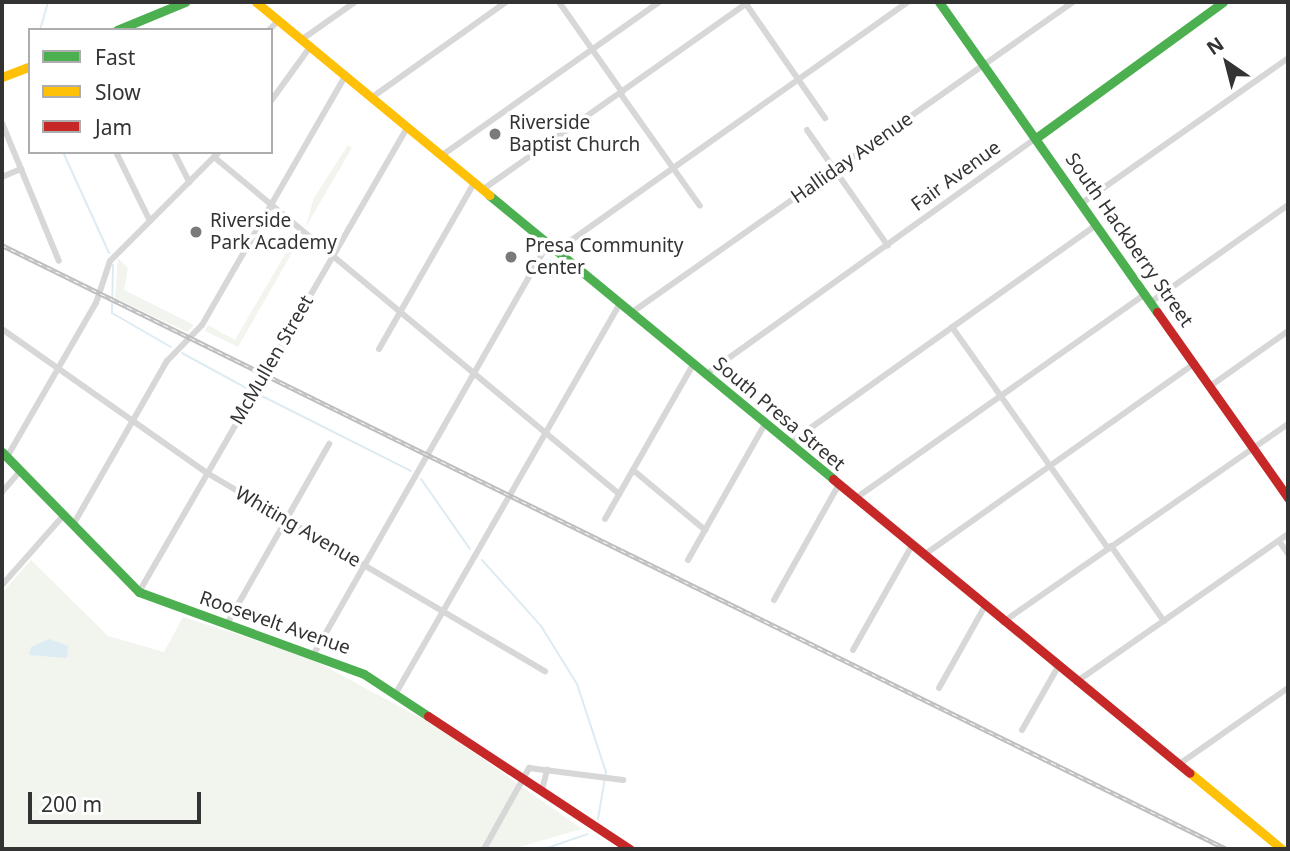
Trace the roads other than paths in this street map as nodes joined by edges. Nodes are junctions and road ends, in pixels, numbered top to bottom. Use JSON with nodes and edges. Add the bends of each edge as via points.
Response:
{"nodes":[{"id":1,"x":185,"y":2,"type":"edge"},
{"id":2,"x":256,"y":2,"type":"edge"},
{"id":3,"x":355,"y":2,"type":"edge"},
{"id":4,"x":506,"y":2,"type":"edge"},
{"id":5,"x":559,"y":2,"type":"edge"},
{"id":6,"x":659,"y":2,"type":"edge"},
{"id":7,"x":908,"y":2,"type":"edge"},
{"id":8,"x":939,"y":2,"type":"edge"},
{"id":9,"x":1073,"y":2,"type":"edge"},
{"id":10,"x":1208,"y":2,"type":"edge"},
{"id":11,"x":1223,"y":2,"type":"edge"},
{"id":12,"x":748,"y":3,"type":"edge"},
{"id":13,"x":1204,"y":15,"type":"junction"},
{"id":14,"x":278,"y":21,"type":"junction"},
{"id":15,"x":122,"y":28,"type":"edge"},
{"id":16,"x":271,"y":28,"type":"edge"},
{"id":17,"x":301,"y":40,"type":"junction"},
{"id":18,"x":310,"y":47,"type":"junction"},
{"id":19,"x":592,"y":49,"type":"junction"},
{"id":20,"x":1288,"y":58,"type":"edge"},
{"id":21,"x":983,"y":65,"type":"junction"},
{"id":22,"x":28,"y":67,"type":"edge"},
{"id":23,"x":345,"y":76,"type":"junction"},
{"id":24,"x":2,"y":77,"type":"edge"},
{"id":25,"x":799,"y":79,"type":"junction"},
{"id":26,"x":621,"y":92,"type":"junction"},
{"id":27,"x":273,"y":98,"type":"edge"},
{"id":28,"x":371,"y":98,"type":"junction"},
{"id":29,"x":825,"y":118,"type":"dead end"},
{"id":30,"x":2,"y":123,"type":"edge"},
{"id":31,"x":407,"y":128,"type":"junction"},
{"id":32,"x":807,"y":130,"type":"dead end"},
{"id":33,"x":1036,"y":138,"type":"junction"},
{"id":34,"x":117,"y":154,"type":"edge"},
{"id":35,"x":175,"y":154,"type":"edge"},
{"id":36,"x":217,"y":155,"type":"edge"},
{"id":37,"x":441,"y":156,"type":"junction"},
{"id":38,"x":673,"y":168,"type":"junction"},
{"id":39,"x":21,"y":169,"type":"junction"},
{"id":40,"x":835,"y":170,"type":"junction"},
{"id":41,"x":2,"y":177,"type":"edge"},
{"id":42,"x":189,"y":182,"type":"junction"},
{"id":43,"x":474,"y":183,"type":"junction"},
{"id":44,"x":482,"y":190,"type":"junction"},
{"id":45,"x":1082,"y":203,"type":"junction"},
{"id":46,"x":271,"y":204,"type":"junction"},
{"id":47,"x":1288,"y":205,"type":"edge"},
{"id":48,"x":700,"y":206,"type":"dead end"},
{"id":49,"x":150,"y":221,"type":"junction"},
{"id":50,"x":1097,"y":224,"type":"junction"},
{"id":51,"x":548,"y":244,"type":"junction"},
{"id":52,"x":888,"y":246,"type":"junction"},
{"id":53,"x":556,"y":251,"type":"junction"},
{"id":54,"x":333,"y":256,"type":"junction"},
{"id":55,"x":59,"y":261,"type":"dead end"},
{"id":56,"x":1148,"y":298,"type":"junction"},
{"id":57,"x":620,"y":304,"type":"junction"},
{"id":58,"x":400,"y":312,"type":"junction"},
{"id":59,"x":631,"y":313,"type":"junction"},
{"id":60,"x":952,"y":327,"type":"junction"},
{"id":61,"x":2,"y":329,"type":"edge"},
{"id":62,"x":1288,"y":331,"type":"edge"},
{"id":63,"x":379,"y":349,"type":"dead end"},
{"id":64,"x":1194,"y":363,"type":"junction"},
{"id":65,"x":693,"y":365,"type":"junction"},
{"id":66,"x":57,"y":372,"type":"junction"},
{"id":67,"x":474,"y":373,"type":"junction"},
{"id":68,"x":705,"y":374,"type":"junction"},
{"id":69,"x":1209,"y":387,"type":"junction"},
{"id":70,"x":1000,"y":396,"type":"junction"},
{"id":71,"x":131,"y":423,"type":"junction"},
{"id":72,"x":765,"y":424,"type":"junction"},
{"id":73,"x":1288,"y":424,"type":"edge"},
{"id":74,"x":546,"y":433,"type":"junction"},
{"id":75,"x":329,"y":444,"type":"dead end"},
{"id":76,"x":788,"y":444,"type":"junction"},
{"id":77,"x":1252,"y":449,"type":"junction"},
{"id":78,"x":4,"y":454,"type":"edge"},
{"id":79,"x":1049,"y":466,"type":"junction"},
{"id":80,"x":633,"y":470,"type":"junction"},
{"id":81,"x":20,"y":471,"type":"junction"},
{"id":82,"x":207,"y":473,"type":"junction"},
{"id":83,"x":838,"y":486,"type":"junction"},
{"id":84,"x":2,"y":492,"type":"edge"},
{"id":85,"x":619,"y":494,"type":"junction"},
{"id":86,"x":1288,"y":498,"type":"edge"},
{"id":87,"x":855,"y":499,"type":"junction"},
{"id":88,"x":63,"y":516,"type":"junction"},
{"id":89,"x":605,"y":519,"type":"dead end"},
{"id":90,"x":286,"y":520,"type":"junction"},
{"id":91,"x":72,"y":526,"type":"junction"},
{"id":92,"x":705,"y":530,"type":"junction"},
{"id":93,"x":1288,"y":534,"type":"edge"},
{"id":94,"x":1279,"y":541,"type":"junction"},
{"id":95,"x":911,"y":547,"type":"junction"},
{"id":96,"x":1109,"y":547,"type":"junction"},
{"id":97,"x":1288,"y":554,"type":"edge"},
{"id":98,"x":923,"y":556,"type":"junction"},
{"id":99,"x":688,"y":560,"type":"dead end"},
{"id":100,"x":365,"y":566,"type":"junction"},
{"id":101,"x":2,"y":585,"type":"edge"},
{"id":102,"x":139,"y":592,"type":"junction"},
{"id":103,"x":774,"y":600,"type":"dead end"},
{"id":104,"x":985,"y":606,"type":"junction"},
{"id":105,"x":444,"y":611,"type":"junction"},
{"id":106,"x":1164,"y":621,"type":"junction"},
{"id":107,"x":228,"y":622,"type":"junction"},
{"id":108,"x":1003,"y":622,"type":"junction"},
{"id":109,"x":853,"y":650,"type":"dead end"},
{"id":110,"x":315,"y":652,"type":"junction"},
{"id":111,"x":1058,"y":667,"type":"junction"},
{"id":112,"x":545,"y":671,"type":"dead end"},
{"id":113,"x":1076,"y":682,"type":"junction"},
{"id":114,"x":939,"y":688,"type":"dead end"},
{"id":115,"x":1288,"y":688,"type":"edge"},
{"id":116,"x":396,"y":693,"type":"junction"},
{"id":117,"x":1022,"y":730,"type":"dead end"},
{"id":118,"x":1178,"y":765,"type":"junction"},
{"id":119,"x":547,"y":770,"type":"junction"},
{"id":120,"x":521,"y":776,"type":"junction"},
{"id":121,"x":623,"y":780,"type":"dead end"},
{"id":122,"x":542,"y":790,"type":"junction"},
{"id":123,"x":484,"y":849,"type":"edge"},
{"id":124,"x":630,"y":849,"type":"edge"},
{"id":125,"x":1282,"y":849,"type":"edge"}],
"edges":[{"from":1,"to":15,"type":"main road"},
{"from":2,"to":14,"type":"main road","name":"South Presa Street"},
{"from":3,"to":17,"type":"street"},
{"from":4,"to":28,"type":"street"},
{"from":5,"to":19,"type":"street"},
{"from":6,"to":19,"type":"street"},
{"from":7,"to":25,"type":"street"},
{"from":8,"to":21,"type":"main road","name":"South Hackberry Street"},
{"from":9,"to":21,"type":"street","name":"Halliday Avenue"},
{"from":10,"to":13,"type":"main road"},
{"from":11,"to":13,"type":"main road","name":"Fair Avenue"},
{"from":12,"to":25,"type":"street"},
{"from":12,"to":26,"type":"street"},
{"from":13,"to":33,"type":"main road","name":"Fair Avenue"},
{"from":14,"to":16,"type":"street"},
{"from":14,"to":17,"type":"main road","name":"South Presa Street"},
{"from":17,"to":18,"type":"main road","name":"South Presa Street"},
{"from":18,"to":23,"type":"main road","name":"South Presa Street"},
{"from":18,"to":27,"type":"street"},
{"from":19,"to":26,"type":"street"},
{"from":19,"to":37,"type":"street"},
{"from":20,"to":45,"type":"street"},
{"from":21,"to":33,"type":"main road","name":"South Hackberry Street"},
{"from":21,"to":40,"type":"street","name":"Halliday Avenue"},
{"from":22,"to":24,"type":"main road"},
{"from":23,"to":28,"type":"main road","name":"South Presa Street"},
{"from":23,"to":46,"type":"street"},
{"from":25,"to":29,"type":"street"},
{"from":25,"to":38,"type":"street"},
{"from":26,"to":38,"type":"street"},
{"from":26,"to":44,"type":"street"},
{"from":28,"to":31,"type":"main road","name":"South Presa Street"},
{"from":30,"to":39,"type":"street"},
{"from":31,"to":37,"type":"main road","name":"South Presa Street"},
{"from":31,"to":54,"type":"street","name":"McMullen Street"},
{"from":32,"to":40,"type":"street"},
{"from":33,"to":45,"type":"main road","name":"South Hackberry Street"},
{"from":33,"to":52,"type":"street","name":"Fair Avenue"},
{"from":34,"to":49,"type":"street"},
{"from":35,"to":42,"type":"street"},
{"from":36,"to":42,"type":"street"},
{"from":36,"to":46,"type":"street"},
{"from":37,"to":43,"type":"main road","name":"South Presa Street"},
{"from":38,"to":48,"type":"street"},
{"from":38,"to":53,"type":"street"},
{"from":39,"to":41,"type":"street"},
{"from":39,"to":55,"type":"street"},
{"from":40,"to":52,"type":"street"},
{"from":40,"to":59,"type":"street","name":"Halliday Avenue"},
{"from":42,"to":49,"type":"street"},
{"from":43,"to":44,"type":"main road","name":"South Presa Street"},
{"from":43,"to":58,"type":"street"},
{"from":44,"to":51,"type":"main road","name":"South Presa Street"},
{"from":45,"to":50,"type":"main road","name":"South Hackberry Street"},
{"from":46,"to":54,"type":"street"},
{"from":46,"to":71,"type":"street","via":[[202,325],[171,356]]},
{"from":47,"to":56,"type":"street"},
{"from":49,"to":66,"type":"street","via":[[106,265],[96,303]]},
{"from":50,"to":56,"type":"main road","name":"South Hackberry Street"},
{"from":50,"to":60,"type":"street"},
{"from":51,"to":53,"type":"main road","name":"South Presa Street"},
{"from":51,"to":67,"type":"street"},
{"from":52,"to":68,"type":"street","name":"Fair Avenue"},
{"from":53,"to":57,"type":"main road","name":"South Presa Street"},
{"from":54,"to":58,"type":"street"},
{"from":54,"to":82,"type":"street","name":"McMullen Street"},
{"from":56,"to":64,"type":"main road","name":"South Hackberry Street"},
{"from":56,"to":70,"type":"street"},
{"from":57,"to":59,"type":"main road","name":"South Presa Street"},
{"from":57,"to":74,"type":"street"},
{"from":58,"to":63,"type":"street"},
{"from":58,"to":67,"type":"street"},
{"from":59,"to":65,"type":"main road","name":"South Presa Street"},
{"from":60,"to":70,"type":"street"},
{"from":60,"to":76,"type":"street"},
{"from":61,"to":66,"type":"street","name":"Whiting Avenue"},
{"from":62,"to":69,"type":"street"},
{"from":64,"to":69,"type":"main road","name":"South Hackberry Street"},
{"from":64,"to":79,"type":"street"},
{"from":65,"to":68,"type":"main road","name":"South Presa Street"},
{"from":65,"to":80,"type":"street"},
{"from":66,"to":71,"type":"street","name":"Whiting Avenue"},
{"from":66,"to":78,"type":"street"},
{"from":67,"to":74,"type":"street"},
{"from":67,"to":100,"type":"street"},
{"from":68,"to":72,"type":"main road","name":"South Presa Street"},
{"from":69,"to":77,"type":"main road","name":"South Hackberry Street"},
{"from":70,"to":79,"type":"street"},
{"from":70,"to":87,"type":"street"},
{"from":71,"to":82,"type":"street","name":"Whiting Avenue"},
{"from":71,"to":91,"type":"street"},
{"from":72,"to":76,"type":"main road","name":"South Presa Street"},
{"from":72,"to":92,"type":"street"},
{"from":73,"to":77,"type":"street"},
{"from":74,"to":85,"type":"street"},
{"from":74,"to":105,"type":"street"},
{"from":75,"to":90,"type":"street"},
{"from":76,"to":83,"type":"main road","name":"South Presa Street"},
{"from":77,"to":86,"type":"main road","name":"South Hackberry Street"},
{"from":77,"to":96,"type":"street"},
{"from":78,"to":81,"type":"main road","name":"Roosevelt Avenue"},
{"from":79,"to":96,"type":"street"},
{"from":79,"to":98,"type":"street"},
{"from":80,"to":85,"type":"street"},
{"from":80,"to":92,"type":"street"},
{"from":81,"to":84,"type":"street"},
{"from":81,"to":88,"type":"main road","name":"Roosevelt Avenue"},
{"from":82,"to":90,"type":"street","name":"Whiting Avenue"},
{"from":82,"to":102,"type":"street","name":"McMullen Street"},
{"from":83,"to":87,"type":"main road","name":"South Presa Street"},
{"from":83,"to":103,"type":"street"},
{"from":85,"to":89,"type":"street"},
{"from":87,"to":95,"type":"main road","name":"South Presa Street"},
{"from":88,"to":91,"type":"main road","name":"Roosevelt Avenue"},
{"from":88,"to":101,"type":"street"},
{"from":90,"to":100,"type":"street","name":"Whiting Avenue"},
{"from":90,"to":107,"type":"street"},
{"from":91,"to":102,"type":"main road","name":"Roosevelt Avenue"},
{"from":92,"to":99,"type":"street"},
{"from":93,"to":94,"type":"street"},
{"from":94,"to":97,"type":"street"},
{"from":94,"to":106,"type":"street"},
{"from":95,"to":98,"type":"main road","name":"South Presa Street"},
{"from":95,"to":109,"type":"street"},
{"from":96,"to":106,"type":"street"},
{"from":96,"to":108,"type":"street"},
{"from":98,"to":104,"type":"main road","name":"South Presa Street"},
{"from":100,"to":105,"type":"street","name":"Whiting Avenue"},
{"from":100,"to":110,"type":"street"},
{"from":102,"to":107,"type":"main road","name":"Roosevelt Avenue"},
{"from":104,"to":108,"type":"main road","name":"South Presa Street"},
{"from":104,"to":114,"type":"street"},
{"from":105,"to":112,"type":"street","name":"Whiting Avenue"},
{"from":105,"to":116,"type":"street"},
{"from":106,"to":113,"type":"street"},
{"from":107,"to":110,"type":"main road","name":"Roosevelt Avenue"},
{"from":108,"to":111,"type":"main road","name":"South Presa Street"},
{"from":110,"to":116,"type":"main road","name":"Roosevelt Avenue"},
{"from":111,"to":113,"type":"main road","name":"South Presa Street"},
{"from":111,"to":117,"type":"street"},
{"from":113,"to":118,"type":"main road","name":"South Presa Street"},
{"from":115,"to":118,"type":"street"},
{"from":116,"to":120,"type":"main road","name":"Roosevelt Avenue"},
{"from":118,"to":125,"type":"main road","name":"South Presa Street"},
{"from":119,"to":120,"type":"street","via":[[529,768]]},
{"from":119,"to":121,"type":"street"},
{"from":119,"to":122,"type":"street"},
{"from":120,"to":122,"type":"main road","name":"Roosevelt Avenue"},
{"from":120,"to":123,"type":"street"},
{"from":122,"to":124,"type":"main road","name":"Roosevelt Avenue"}]}
